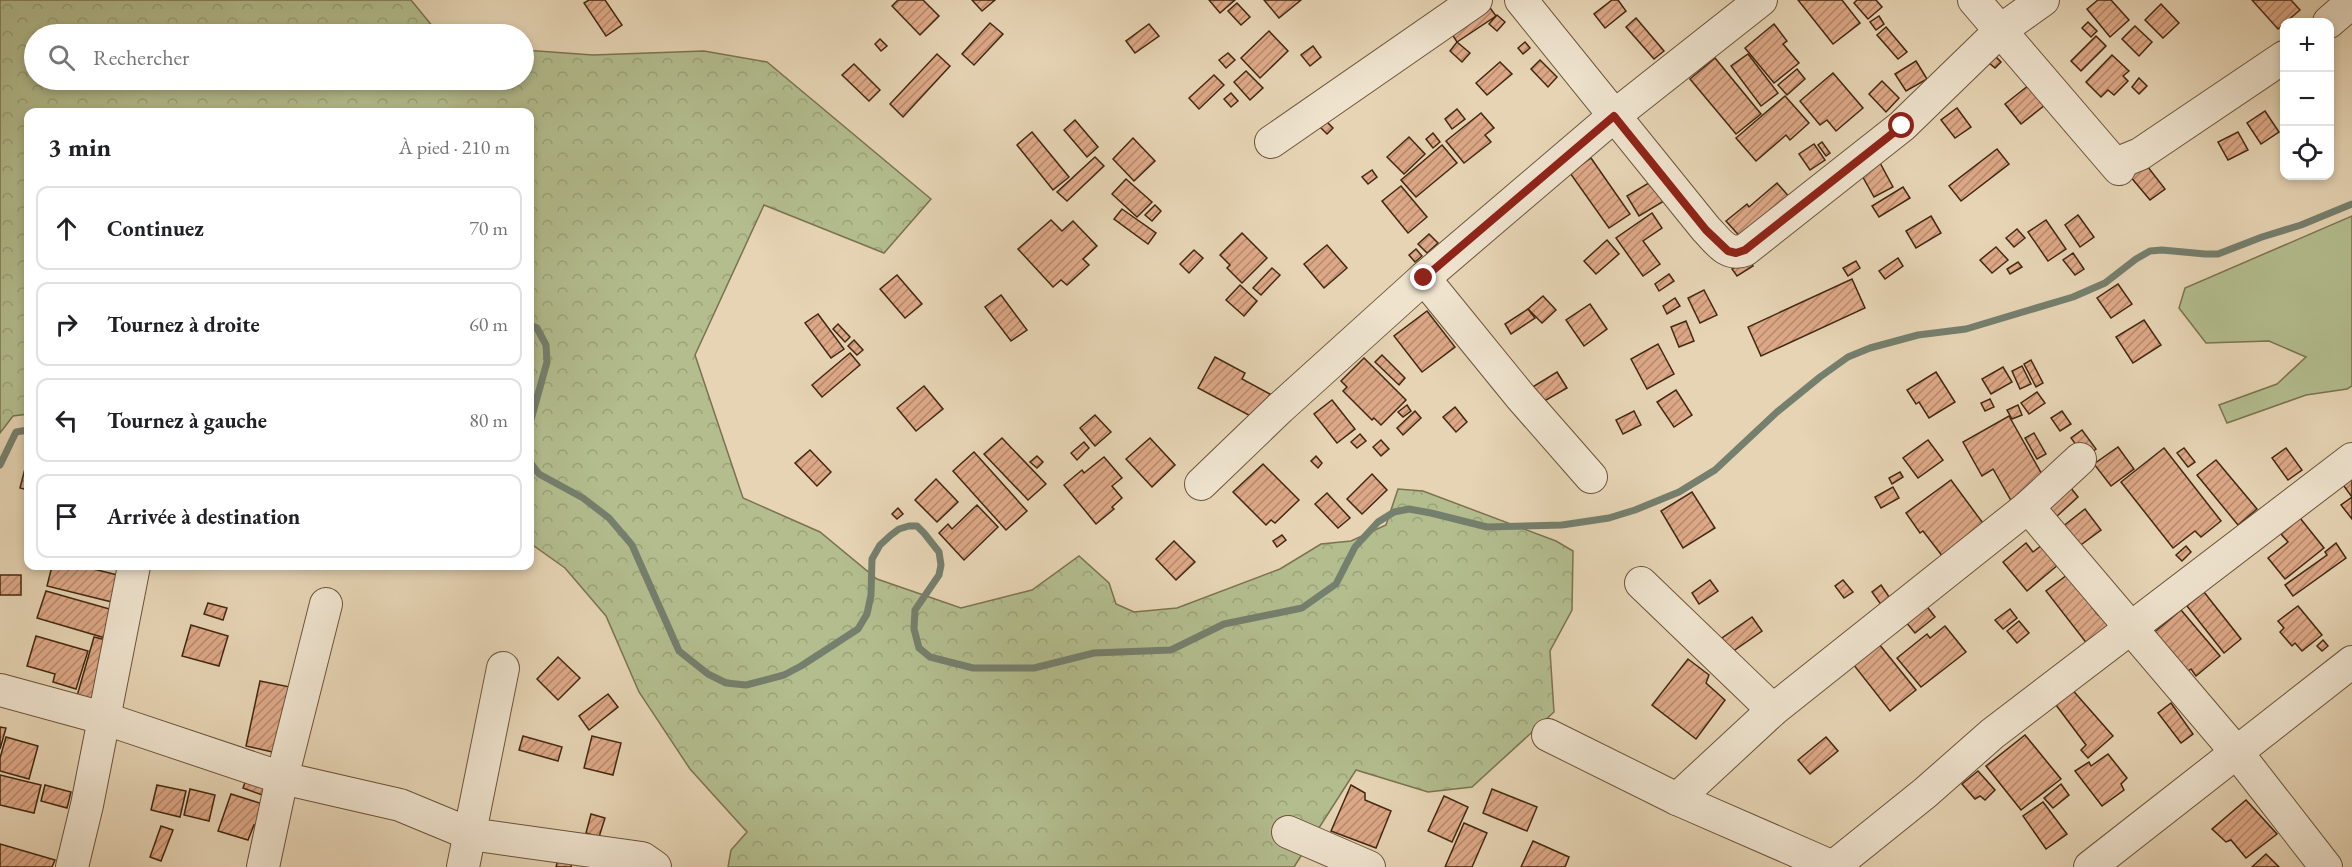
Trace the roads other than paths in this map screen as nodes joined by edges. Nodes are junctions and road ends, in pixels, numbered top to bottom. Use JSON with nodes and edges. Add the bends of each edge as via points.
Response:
{"nodes":[{"id":1,"x":1476,"y":0,"type":"edge"},
{"id":2,"x":1521,"y":0,"type":"edge"},
{"id":3,"x":1761,"y":0,"type":"edge"},
{"id":4,"x":1974,"y":0,"type":"edge"},
{"id":5,"x":2043,"y":0,"type":"edge"},
{"id":6,"x":2352,"y":2,"type":"edge"},
{"id":7,"x":2334,"y":18,"type":"edge"},
{"id":8,"x":2001,"y":30,"type":"junction"},
{"id":9,"x":2280,"y":60,"type":"edge"},
{"id":10,"x":1614,"y":116,"type":"junction"},
{"id":11,"x":1271,"y":142,"type":"dead end"},
{"id":12,"x":1424,"y":278,"type":"junction"},
{"id":13,"x":2080,"y":459,"type":"dead end"},
{"id":14,"x":2352,"y":459,"type":"edge"},
{"id":15,"x":1591,"y":477,"type":"dead end"},
{"id":16,"x":1202,"y":484,"type":"dead end"},
{"id":17,"x":2028,"y":507,"type":"junction"},
{"id":18,"x":133,"y":570,"type":"edge"},
{"id":19,"x":1641,"y":583,"type":"dead end"},
{"id":20,"x":326,"y":604,"type":"dead end"},
{"id":21,"x":2131,"y":627,"type":"junction"},
{"id":22,"x":2352,"y":662,"type":"edge"},
{"id":23,"x":503,"y":668,"type":"dead end"},
{"id":24,"x":0,"y":690,"type":"edge"},
{"id":25,"x":1773,"y":710,"type":"junction"},
{"id":26,"x":103,"y":718,"type":"junction"},
{"id":27,"x":1548,"y":735,"type":"dead end"},
{"id":28,"x":2238,"y":754,"type":"junction"},
{"id":29,"x":282,"y":778,"type":"junction"},
{"id":30,"x":1677,"y":799,"type":"junction"},
{"id":31,"x":1288,"y":832,"type":"dead end"},
{"id":32,"x":470,"y":834,"type":"junction"},
{"id":33,"x":72,"y":867,"type":"edge"},
{"id":34,"x":263,"y":867,"type":"edge"},
{"id":35,"x":463,"y":867,"type":"edge"},
{"id":36,"x":655,"y":867,"type":"edge"},
{"id":37,"x":1369,"y":867,"type":"edge"},
{"id":38,"x":1833,"y":867,"type":"edge"},
{"id":39,"x":2090,"y":867,"type":"edge"},
{"id":40,"x":2326,"y":867,"type":"edge"}],
"edges":[{"from":1,"to":11,"type":"street"},
{"from":2,"to":10,"type":"street"},
{"from":3,"to":10,"type":"street"},
{"from":4,"to":8,"type":"street"},
{"from":5,"to":8,"type":"street"},
{"from":6,"to":7,"type":"street"},
{"from":8,"to":9,"type":"street","via":[[2119,169],[2123,161],[2140,154]]},
{"from":8,"to":10,"type":"street","via":[[1902,126],[1745,250],[1736,253],[1728,251],[1706,230]]},
{"from":10,"to":12,"type":"street"},
{"from":12,"to":15,"type":"street"},
{"from":12,"to":16,"type":"street"},
{"from":13,"to":17,"type":"street"},
{"from":14,"to":21,"type":"street"},
{"from":17,"to":21,"type":"street"},
{"from":17,"to":25,"type":"street"},
{"from":18,"to":26,"type":"street"},
{"from":19,"to":25,"type":"street"},
{"from":20,"to":29,"type":"street"},
{"from":21,"to":28,"type":"street"},
{"from":21,"to":38,"type":"street","via":[[1992,734],[1925,794]]},
{"from":22,"to":28,"type":"street"},
{"from":23,"to":32,"type":"street"},
{"from":24,"to":26,"type":"street"},
{"from":25,"to":30,"type":"street"},
{"from":26,"to":29,"type":"street"},
{"from":26,"to":33,"type":"street"},
{"from":27,"to":30,"type":"street"},
{"from":28,"to":39,"type":"street"},
{"from":28,"to":40,"type":"street"},
{"from":29,"to":32,"type":"street","via":[[400,805]]},
{"from":29,"to":34,"type":"street"},
{"from":30,"to":38,"type":"street"},
{"from":31,"to":37,"type":"street"},
{"from":32,"to":35,"type":"street"},
{"from":32,"to":36,"type":"street","via":[[642,858]]}]}
